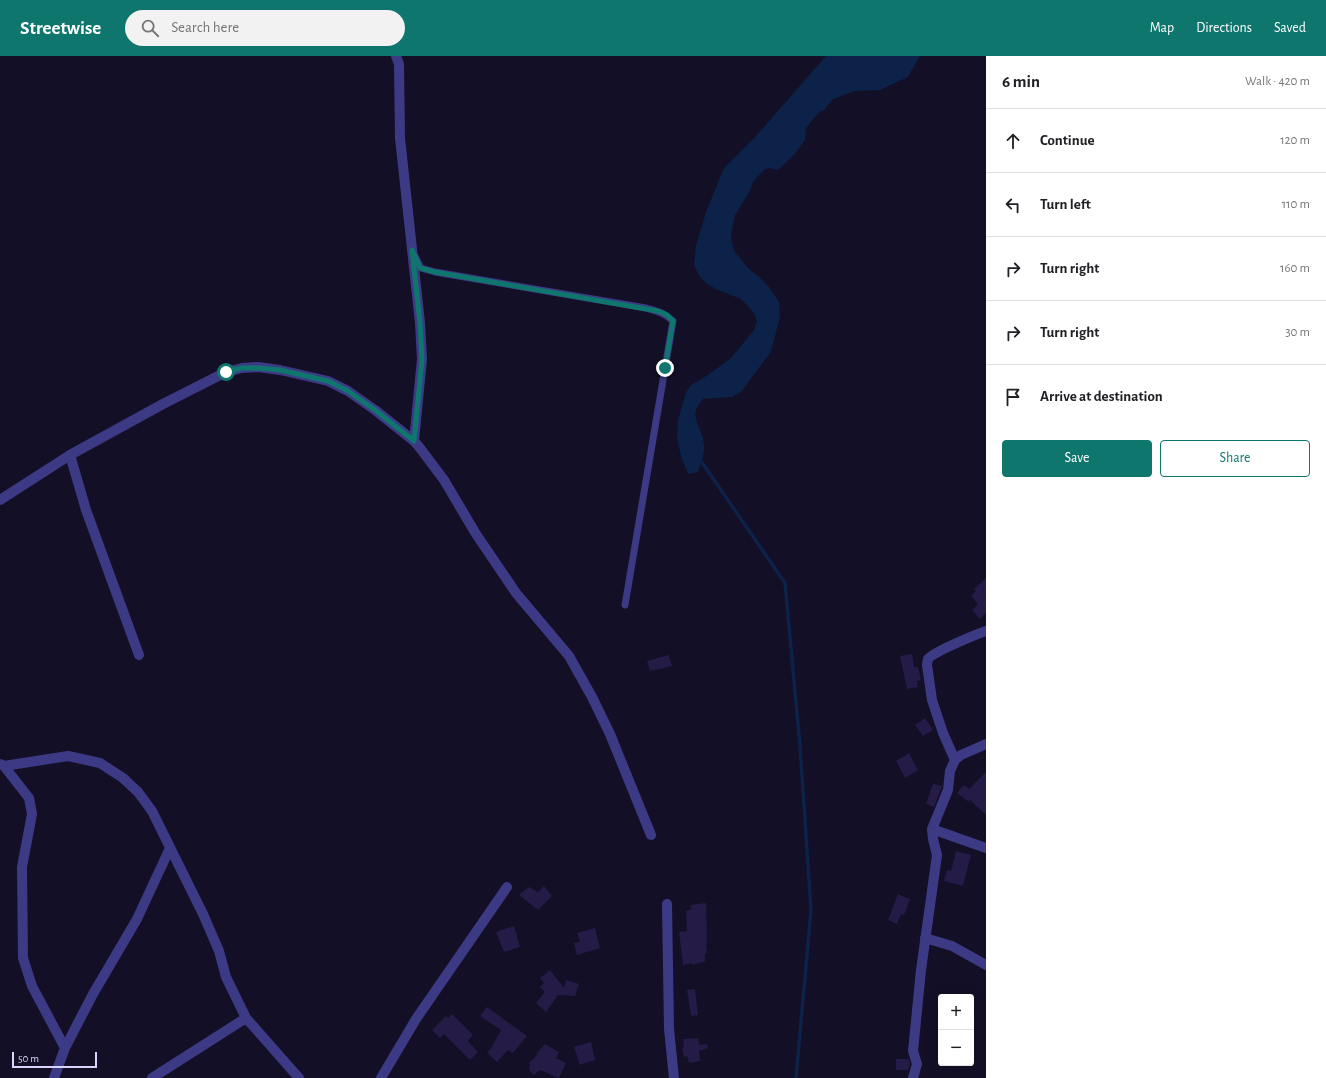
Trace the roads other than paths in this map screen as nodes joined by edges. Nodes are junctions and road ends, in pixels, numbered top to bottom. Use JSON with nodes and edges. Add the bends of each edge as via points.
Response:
{"nodes":[{"id":1,"x":396,"y":56,"type":"edge"},
{"id":2,"x":412,"y":250,"type":"junction"},
{"id":3,"x":414,"y":441,"type":"junction"},
{"id":4,"x":70,"y":455,"type":"junction"},
{"id":5,"x":0,"y":500,"type":"edge"},
{"id":6,"x":625,"y":605,"type":"dead end"},
{"id":7,"x":986,"y":631,"type":"edge"},
{"id":8,"x":139,"y":655,"type":"dead end"},
{"id":9,"x":986,"y":744,"type":"edge"},
{"id":10,"x":955,"y":760,"type":"junction"},
{"id":11,"x":2,"y":765,"type":"edge"},
{"id":12,"x":932,"y":829,"type":"junction"},
{"id":13,"x":651,"y":835,"type":"dead end"},
{"id":14,"x":170,"y":848,"type":"junction"},
{"id":15,"x":986,"y":848,"type":"edge"},
{"id":16,"x":507,"y":887,"type":"dead end"},
{"id":17,"x":667,"y":904,"type":"dead end"},
{"id":18,"x":925,"y":938,"type":"junction"},
{"id":19,"x":986,"y":965,"type":"edge"},
{"id":20,"x":246,"y":1018,"type":"junction"},
{"id":21,"x":65,"y":1048,"type":"junction"},
{"id":22,"x":54,"y":1078,"type":"edge"},
{"id":23,"x":152,"y":1078,"type":"edge"},
{"id":24,"x":299,"y":1078,"type":"edge"},
{"id":25,"x":381,"y":1078,"type":"edge"},
{"id":26,"x":674,"y":1078,"type":"edge"},
{"id":27,"x":913,"y":1078,"type":"edge"}],
"edges":[{"from":1,"to":2,"type":"street","via":[[399,64],[400,138]]},
{"from":2,"to":3,"type":"street","via":[[422,359]]},
{"from":2,"to":6,"type":"lane","via":[[420,268],[646,308],[667,315],[673,321]]},
{"from":3,"to":4,"type":"street","via":[[348,391],[328,381],[280,370],[242,368],[226,372]]},
{"from":3,"to":13,"type":"street","via":[[444,480],[476,534],[516,593],[569,656],[610,734]]},
{"from":4,"to":5,"type":"street"},
{"from":4,"to":8,"type":"street","via":[[86,510]]},
{"from":7,"to":10,"type":"street","via":[[928,659],[932,700]]},
{"from":9,"to":10,"type":"street"},
{"from":10,"to":12,"type":"street","via":[[950,771],[948,790]]},
{"from":11,"to":14,"type":"street","via":[[68,756],[100,763],[123,778],[138,792],[152,811]]},
{"from":11,"to":21,"type":"street","via":[[29,798],[32,814],[22,867],[23,958],[32,986]]},
{"from":12,"to":15,"type":"street"},
{"from":12,"to":18,"type":"street","via":[[937,855]]},
{"from":14,"to":20,"type":"street","via":[[204,914],[226,977]]},
{"from":14,"to":21,"type":"street","via":[[137,919]]},
{"from":16,"to":25,"type":"street","via":[[416,1018]]},
{"from":17,"to":26,"type":"street","via":[[669,1029]]},
{"from":18,"to":19,"type":"street","via":[[952,946]]},
{"from":18,"to":27,"type":"street","via":[[913,1051],[916,1064]]},
{"from":20,"to":23,"type":"street"},
{"from":20,"to":24,"type":"street"},
{"from":21,"to":22,"type":"street"}]}
